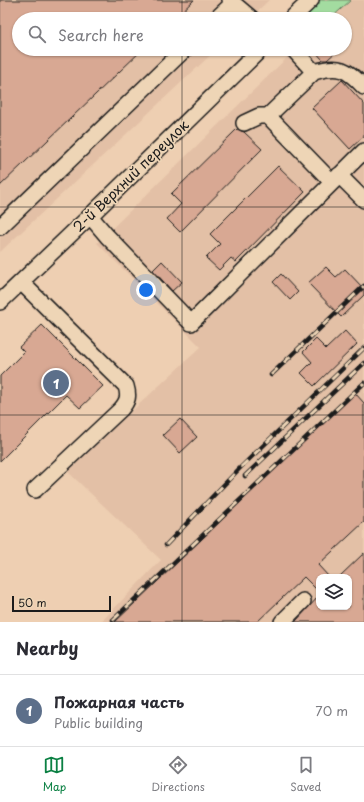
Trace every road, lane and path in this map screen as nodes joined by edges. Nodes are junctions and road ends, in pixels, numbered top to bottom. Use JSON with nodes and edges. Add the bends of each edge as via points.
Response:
{"nodes":[{"id":1,"x":311,"y":0,"type":"edge"},
{"id":2,"x":231,"y":2,"type":"edge"},
{"id":3,"x":222,"y":12,"type":"edge"},
{"id":4,"x":243,"y":12,"type":"edge"},
{"id":5,"x":298,"y":12,"type":"edge"},
{"id":6,"x":178,"y":56,"type":"edge"},
{"id":7,"x":253,"y":56,"type":"edge"},
{"id":8,"x":299,"y":56,"type":"edge"},
{"id":9,"x":314,"y":72,"type":"junction"},
{"id":10,"x":364,"y":87,"type":"edge"},
{"id":11,"x":268,"y":116,"type":"junction"},
{"id":12,"x":244,"y":123,"type":"dead end"},
{"id":13,"x":364,"y":151,"type":"edge"},
{"id":14,"x":336,"y":178,"type":"junction"},
{"id":15,"x":364,"y":200,"type":"edge"},
{"id":16,"x":90,"y":216,"type":"junction"},
{"id":17,"x":0,"y":226,"type":"edge"},
{"id":18,"x":21,"y":282,"type":"junction"},
{"id":19,"x":0,"y":302,"type":"edge"},
{"id":20,"x":35,"y":490,"type":"dead end"},
{"id":21,"x":303,"y":601,"type":"dead end"},
{"id":22,"x":282,"y":622,"type":"edge"}],
"edges":[{"from":1,"to":5,"type":"street"},
{"from":2,"to":3,"type":"street"},
{"from":2,"to":4,"type":"street"},
{"from":6,"to":17,"type":"street"},
{"from":7,"to":16,"type":"street","name":"2-й Верхний переулок"},
{"from":8,"to":9,"type":"street"},
{"from":9,"to":10,"type":"street","via":[[329,68],[343,69],[351,73]]},
{"from":9,"to":11,"type":"street"},
{"from":11,"to":12,"type":"street","via":[[259,116]]},
{"from":11,"to":14,"type":"street"},
{"from":13,"to":14,"type":"street"},
{"from":14,"to":15,"type":"street"},
{"from":14,"to":16,"type":"street","via":[[191,323]]},
{"from":16,"to":18,"type":"street","name":"2-й Верхний переулок"},
{"from":18,"to":19,"type":"street","name":"2-й Верхний переулок"},
{"from":18,"to":20,"type":"street","via":[[126,386],[128,395],[121,408]]},
{"from":21,"to":22,"type":"street"}]}
